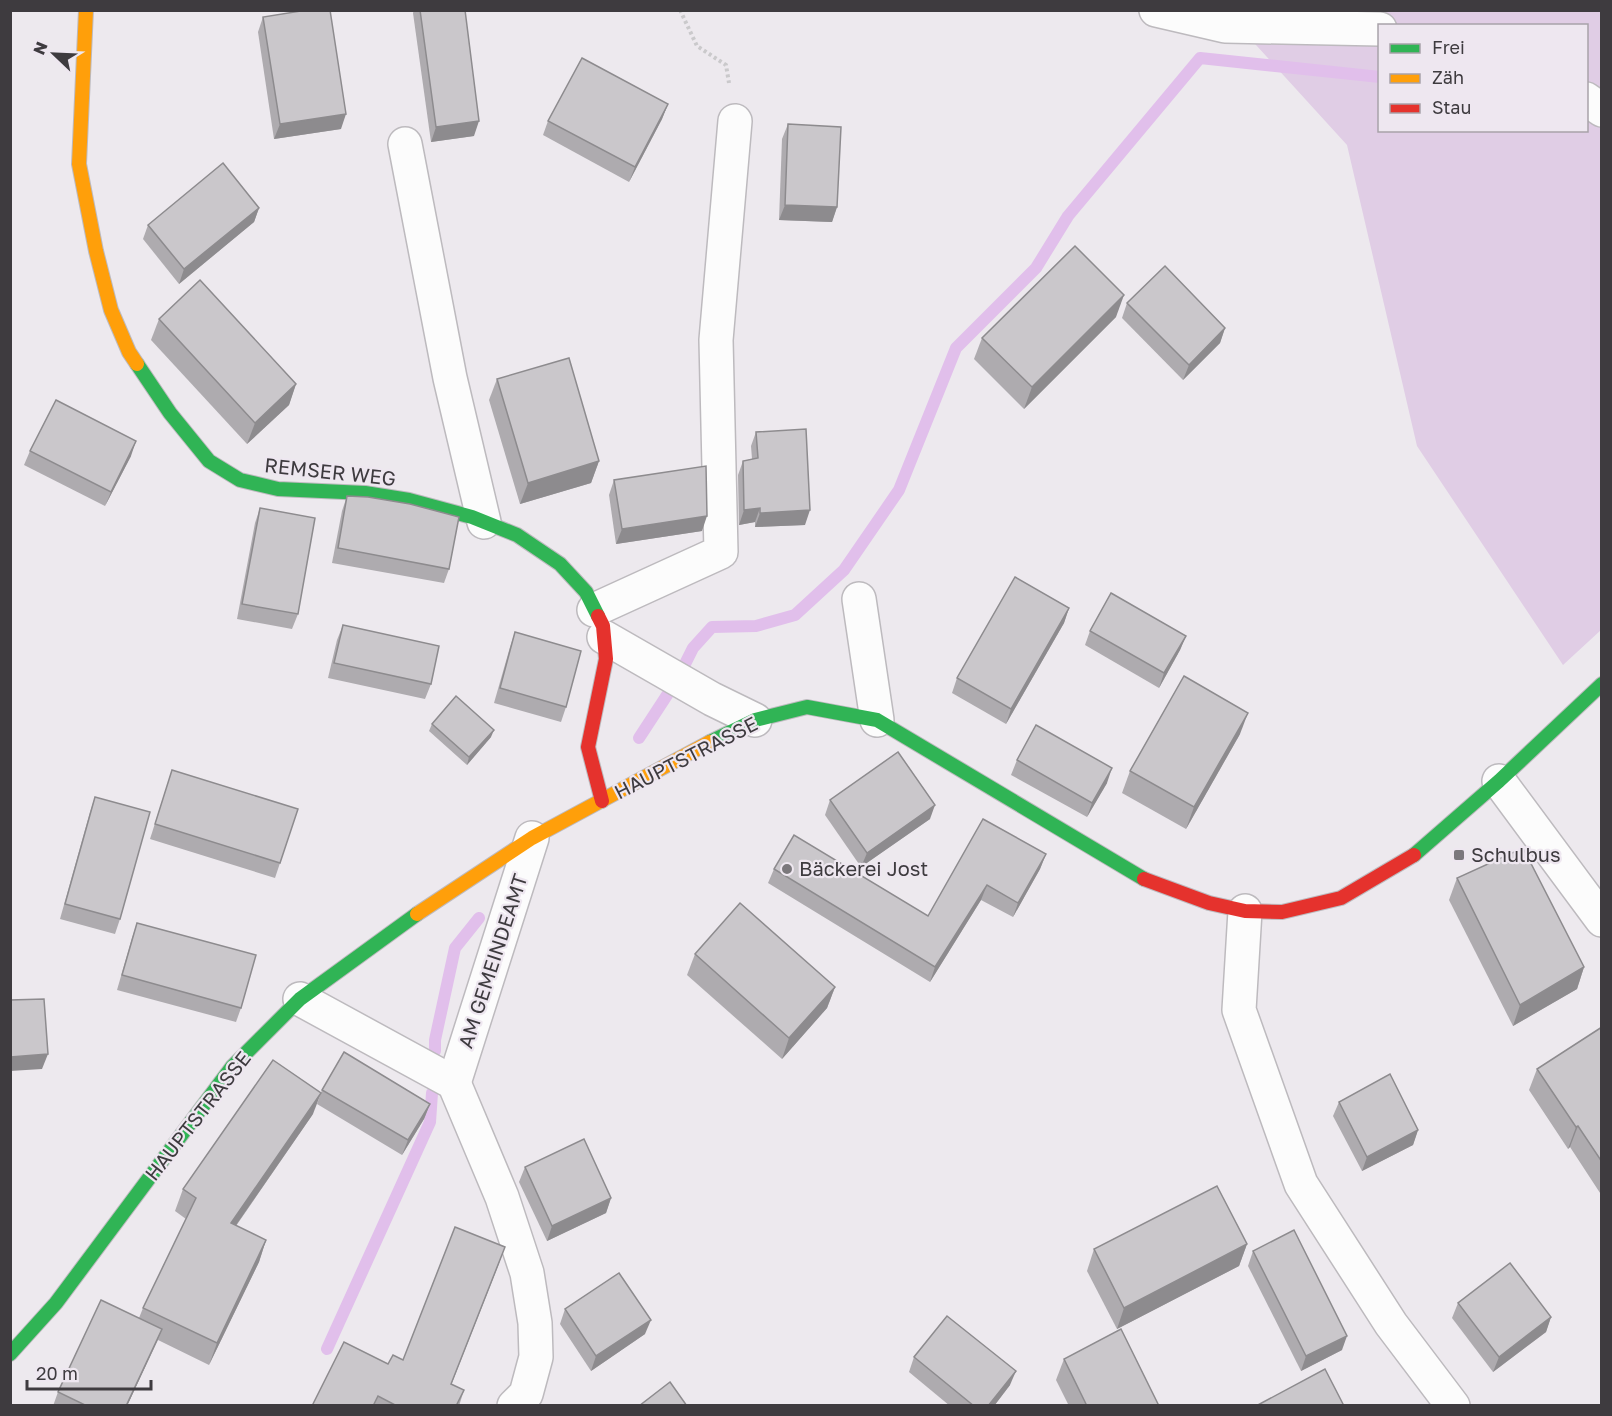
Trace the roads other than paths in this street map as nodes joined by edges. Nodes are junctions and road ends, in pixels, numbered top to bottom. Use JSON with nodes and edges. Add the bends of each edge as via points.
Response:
{"nodes":[{"id":1,"x":86,"y":10,"type":"edge"},
{"id":2,"x":1156,"y":10,"type":"edge"},
{"id":3,"x":1378,"y":29,"type":"edge"},
{"id":4,"x":1588,"y":100,"type":"edge"},
{"id":5,"x":1602,"y":110,"type":"edge"},
{"id":6,"x":735,"y":121,"type":"road end"},
{"id":7,"x":405,"y":144,"type":"dead end"},
{"id":8,"x":484,"y":522,"type":"junction"},
{"id":9,"x":859,"y":599,"type":"dead end"},
{"id":10,"x":599,"y":623,"type":"junction"},
{"id":11,"x":1602,"y":684,"type":"edge"},
{"id":12,"x":755,"y":720,"type":"junction"},
{"id":13,"x":877,"y":720,"type":"junction"},
{"id":14,"x":1499,"y":781,"type":"junction"},
{"id":15,"x":602,"y":801,"type":"junction"},
{"id":16,"x":532,"y":838,"type":"junction"},
{"id":17,"x":1245,"y":911,"type":"junction"},
{"id":18,"x":1602,"y":920,"type":"edge"},
{"id":19,"x":300,"y":999,"type":"junction"},
{"id":20,"x":454,"y":1083,"type":"junction"},
{"id":21,"x":10,"y":1354,"type":"edge"},
{"id":22,"x":514,"y":1406,"type":"edge"},
{"id":23,"x":1453,"y":1406,"type":"edge"}],
"edges":[{"from":1,"to":8,"type":"main road","name":"REMSER WEG","via":[[79,164],[96,251],[111,310],[129,351],[170,413],[209,461],[240,480],[278,489],[365,493],[409,500]]},
{"from":2,"to":3,"type":"street","via":[[1225,26]]},
{"from":4,"to":5,"type":"street"},
{"from":6,"to":10,"type":"street","via":[[716,340],[721,552]]},
{"from":7,"to":8,"type":"street","via":[[450,378]]},
{"from":8,"to":10,"type":"main road","name":"REMSER WEG","via":[[517,535],[560,564],[585,592]]},
{"from":9,"to":13,"type":"street"},
{"from":10,"to":12,"type":"street","via":[[712,699]]},
{"from":10,"to":15,"type":"main road","name":"REMSER WEG","via":[[606,659],[588,747]]},
{"from":11,"to":14,"type":"main road","name":"HAUPTSTRASSE"},
{"from":12,"to":13,"type":"main road","name":"HAUPTSTRASSE","via":[[807,707]]},
{"from":12,"to":15,"type":"main road","name":"HAUPTSTRASSE"},
{"from":13,"to":17,"type":"main road","name":"HAUPTSTRASSE","via":[[1151,883]]},
{"from":14,"to":17,"type":"main road","name":"HAUPTSTRASSE","via":[[1416,853],[1341,898],[1282,912]]},
{"from":14,"to":18,"type":"street"},
{"from":15,"to":16,"type":"main road","name":"HAUPTSTRASSE"},
{"from":16,"to":19,"type":"main road","name":"HAUPTSTRASSE","via":[[429,905]]},
{"from":16,"to":20,"type":"street","name":"AM GEMEINDEAMT"},
{"from":17,"to":23,"type":"street","via":[[1239,1011],[1301,1184],[1391,1324]]},
{"from":19,"to":20,"type":"street"},
{"from":19,"to":21,"type":"main road","name":"HAUPTSTRASSE","via":[[232,1067],[56,1303]]},
{"from":20,"to":22,"type":"street","via":[[502,1197],[527,1273],[536,1357],[526,1394]]}]}
